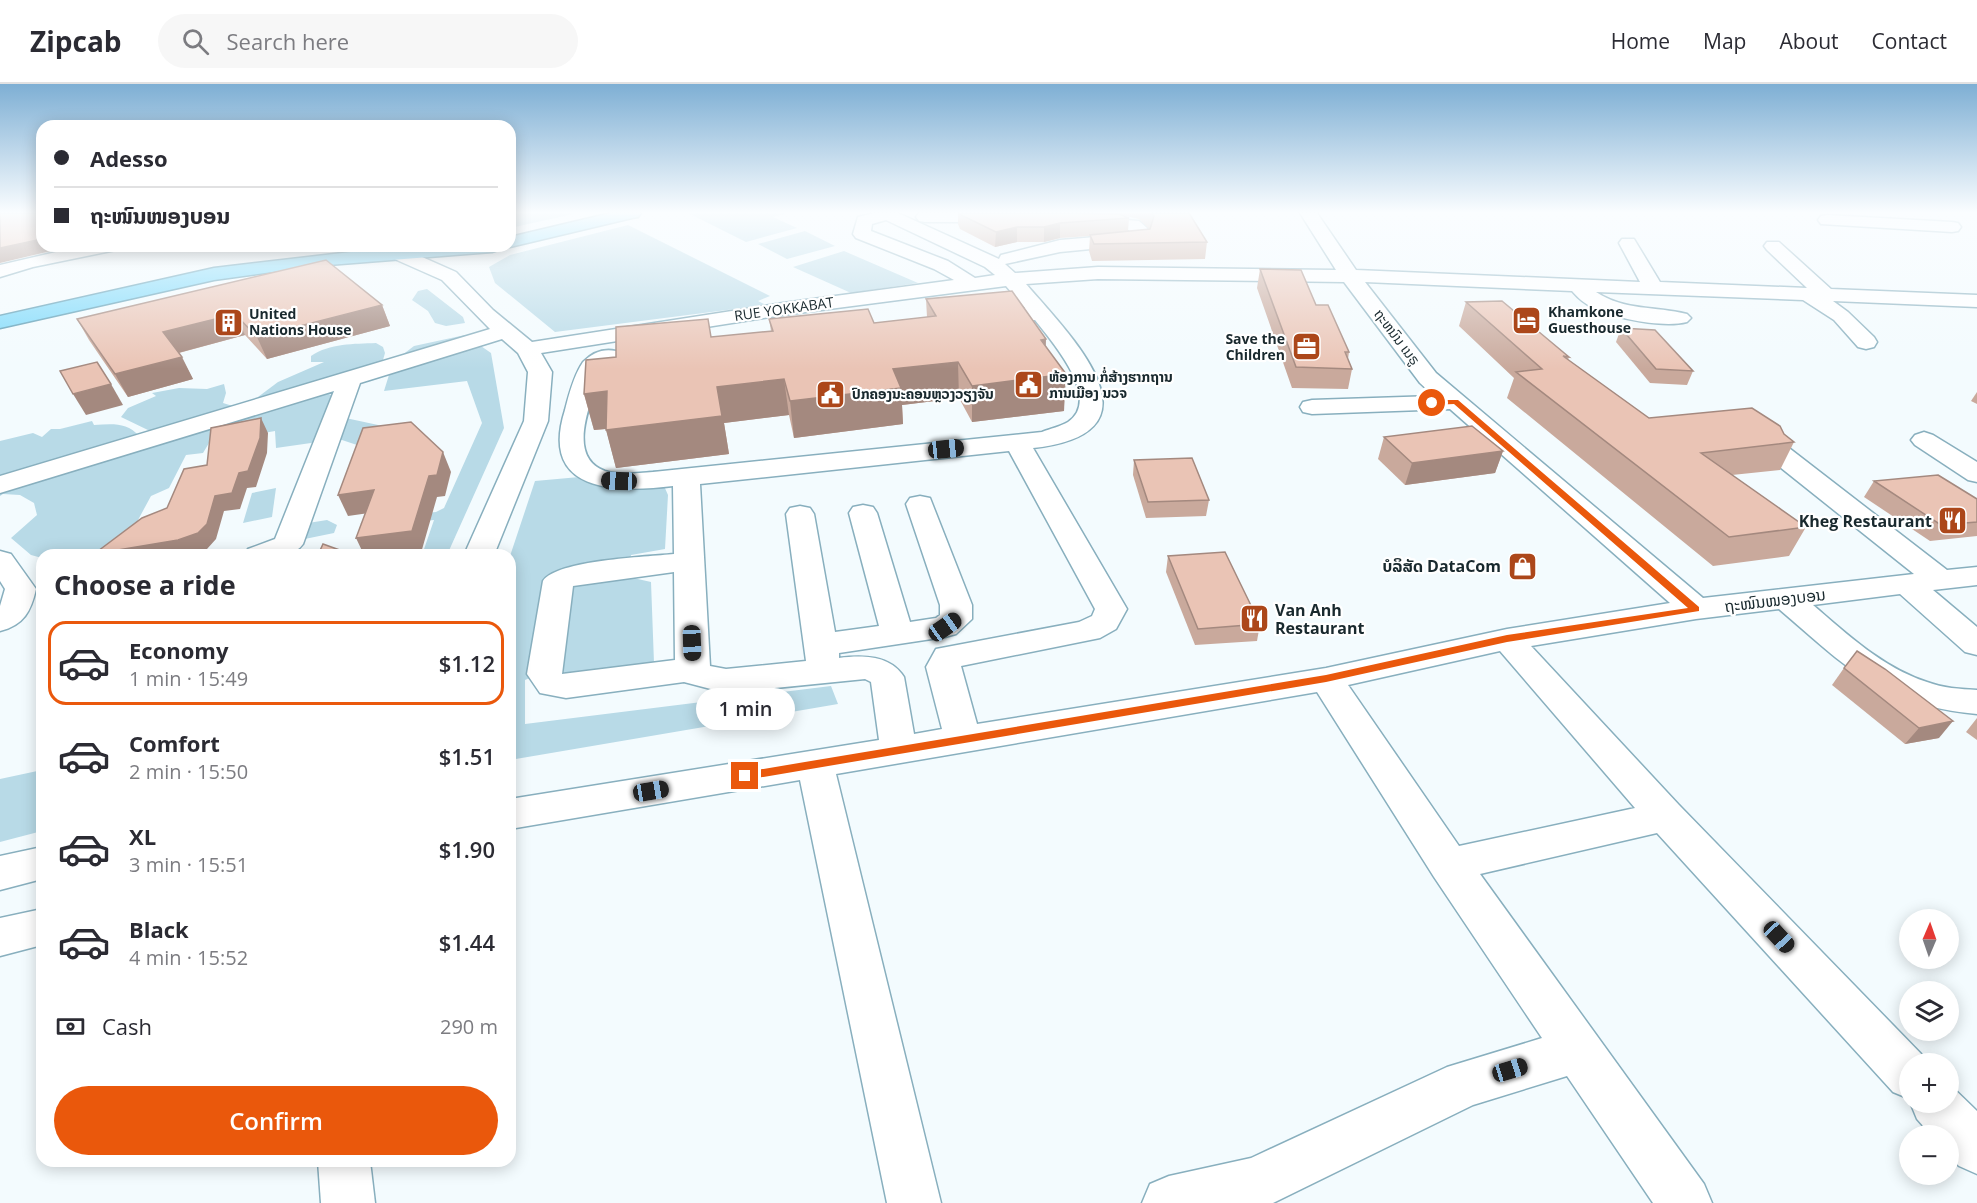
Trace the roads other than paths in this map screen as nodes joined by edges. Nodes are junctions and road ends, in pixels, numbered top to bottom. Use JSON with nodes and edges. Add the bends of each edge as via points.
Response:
{"nodes":[{"id":1,"x":19,"y":265,"type":"edge"},
{"id":2,"x":198,"y":265,"type":"edge"},
{"id":3,"x":278,"y":265,"type":"edge"},
{"id":4,"x":425,"y":265,"type":"edge"},
{"id":5,"x":454,"y":265,"type":"edge"},
{"id":6,"x":941,"y":265,"type":"edge"},
{"id":7,"x":998,"y":265,"type":"edge"},
{"id":8,"x":1005,"y":265,"type":"edge"},
{"id":9,"x":1027,"y":265,"type":"edge"},
{"id":10,"x":1343,"y":265,"type":"edge"},
{"id":11,"x":1641,"y":265,"type":"edge"},
{"id":12,"x":1790,"y":265,"type":"edge"},
{"id":13,"x":0,"y":271,"type":"edge"},
{"id":14,"x":1016,"y":272,"type":"junction"},
{"id":15,"x":449,"y":276,"type":"junction"},
{"id":16,"x":1350,"y":276,"type":"junction"},
{"id":17,"x":1485,"y":281,"type":"junction"},
{"id":18,"x":974,"y":284,"type":"junction"},
{"id":19,"x":1577,"y":285,"type":"junction"},
{"id":20,"x":1654,"y":289,"type":"junction"},
{"id":21,"x":1818,"y":296,"type":"junction"},
{"id":22,"x":1498,"y":299,"type":"edge"},
{"id":23,"x":1977,"y":301,"type":"edge"},
{"id":24,"x":0,"y":308,"type":"edge"},
{"id":25,"x":1040,"y":313,"type":"junction"},
{"id":26,"x":1680,"y":318,"type":"dead end"},
{"id":27,"x":969,"y":320,"type":"edge"},
{"id":28,"x":0,"y":322,"type":"edge"},
{"id":29,"x":505,"y":331,"type":"junction"},
{"id":30,"x":1866,"y":342,"type":"dead end"},
{"id":31,"x":687,"y":346,"type":"edge"},
{"id":32,"x":527,"y":349,"type":"junction"},
{"id":33,"x":350,"y":379,"type":"junction"},
{"id":34,"x":1456,"y":402,"type":"junction"},
{"id":35,"x":1312,"y":407,"type":"dead end"},
{"id":36,"x":1924,"y":440,"type":"dead end"},
{"id":37,"x":1017,"y":442,"type":"junction"},
{"id":38,"x":1780,"y":454,"type":"edge"},
{"id":39,"x":1977,"y":474,"type":"edge"},
{"id":40,"x":686,"y":477,"type":"junction"},
{"id":41,"x":0,"y":485,"type":"edge"},
{"id":42,"x":920,"y":504,"type":"dead end"},
{"id":43,"x":863,"y":513,"type":"dead end"},
{"id":44,"x":800,"y":514,"type":"dead end"},
{"id":45,"x":275,"y":549,"type":"edge"},
{"id":46,"x":481,"y":549,"type":"edge"},
{"id":47,"x":0,"y":560,"type":"edge"},
{"id":48,"x":688,"y":561,"type":"junction"},
{"id":49,"x":1966,"y":580,"type":"edge"},
{"id":50,"x":1908,"y":585,"type":"junction"},
{"id":51,"x":31,"y":587,"type":"edge"},
{"id":52,"x":1786,"y":599,"type":"junction"},
{"id":53,"x":1696,"y":609,"type":"junction"},
{"id":54,"x":956,"y":619,"type":"junction"},
{"id":55,"x":0,"y":621,"type":"edge"},
{"id":56,"x":897,"y":634,"type":"junction"},
{"id":57,"x":1507,"y":639,"type":"junction"},
{"id":58,"x":1977,"y":644,"type":"edge"},
{"id":59,"x":967,"y":652,"type":"junction"},
{"id":60,"x":822,"y":658,"type":"junction"},
{"id":61,"x":694,"y":669,"type":"junction"},
{"id":62,"x":1326,"y":679,"type":"junction"},
{"id":63,"x":1977,"y":702,"type":"edge"},
{"id":64,"x":963,"y":739,"type":"junction"},
{"id":65,"x":899,"y":751,"type":"junction"},
{"id":66,"x":815,"y":765,"type":"junction"},
{"id":67,"x":516,"y":813,"type":"edge"},
{"id":68,"x":1665,"y":816,"type":"junction"},
{"id":69,"x":36,"y":864,"type":"edge"},
{"id":70,"x":1449,"y":865,"type":"junction"},
{"id":71,"x":0,"y":873,"type":"edge"},
{"id":72,"x":36,"y":928,"type":"edge"},
{"id":73,"x":0,"y":937,"type":"edge"},
{"id":74,"x":1577,"y":1050,"type":"junction"},
{"id":75,"x":1899,"y":1064,"type":"edge"},
{"id":76,"x":1945,"y":1113,"type":"edge"},
{"id":77,"x":1977,"y":1148,"type":"edge"},
{"id":78,"x":345,"y":1167,"type":"edge"},
{"id":79,"x":348,"y":1203,"type":"edge"},
{"id":80,"x":914,"y":1203,"type":"edge"},
{"id":81,"x":1169,"y":1203,"type":"edge"},
{"id":82,"x":1685,"y":1203,"type":"edge"}],
"edges":[{"from":1,"to":13,"type":"street"},
{"from":2,"to":24,"type":"highway"},
{"from":3,"to":28,"type":"highway","via":[[214,274]]},
{"from":4,"to":15,"type":"street"},
{"from":5,"to":15,"type":"street"},
{"from":6,"to":18,"type":"street"},
{"from":7,"to":14,"type":"street"},
{"from":8,"to":14,"type":"street"},
{"from":9,"to":14,"type":"street"},
{"from":10,"to":16,"type":"street","name":"ຖະຫນົນ ເນຣູ"},
{"from":11,"to":20,"type":"street"},
{"from":12,"to":21,"type":"street"},
{"from":14,"to":16,"type":"street","name":"RUE YOKKABAT"},
{"from":14,"to":18,"type":"street","name":"RUE YOKKABAT"},
{"from":14,"to":25,"type":"street"},
{"from":15,"to":29,"type":"street"},
{"from":16,"to":17,"type":"street","name":"RUE YOKKABAT"},
{"from":16,"to":34,"type":"street","name":"ຖະຫນົນ ເນຣູ","via":[[1428,378]]},
{"from":17,"to":19,"type":"street","name":"RUE YOKKABAT"},
{"from":17,"to":22,"type":"street"},
{"from":18,"to":32,"type":"street","name":"RUE YOKKABAT"},
{"from":19,"to":20,"type":"street","name":"RUE YOKKABAT"},
{"from":19,"to":26,"type":"street","via":[[1588,298],[1610,308]]},
{"from":20,"to":21,"type":"street","name":"RUE YOKKABAT"},
{"from":21,"to":23,"type":"street","name":"RUE YOKKABAT"},
{"from":21,"to":30,"type":"street"},
{"from":25,"to":27,"type":"street"},
{"from":25,"to":37,"type":"street","via":[[1083,370],[1090,407],[1081,423],[1065,433]]},
{"from":29,"to":32,"type":"street"},
{"from":29,"to":33,"type":"street"},
{"from":31,"to":40,"type":"street","via":[[628,352],[597,361],[591,368],[571,437],[574,457],[590,475],[607,481]]},
{"from":32,"to":46,"type":"street","via":[[540,372],[536,421]]},
{"from":33,"to":41,"type":"street"},
{"from":33,"to":45,"type":"street","via":[[288,544]]},
{"from":34,"to":35,"type":"street"},
{"from":34,"to":53,"type":"street","name":"ຖະຫນົນ ເນຣູ"},
{"from":36,"to":39,"type":"street"},
{"from":37,"to":40,"type":"street"},
{"from":37,"to":59,"type":"street","via":[[1111,609],[1105,622],[1088,631]]},
{"from":38,"to":49,"type":"street"},
{"from":40,"to":48,"type":"street"},
{"from":42,"to":54,"type":"street","via":[[956,605]]},
{"from":43,"to":56,"type":"street"},
{"from":44,"to":60,"type":"street"},
{"from":47,"to":51,"type":"street"},
{"from":48,"to":61,"type":"street"},
{"from":48,"to":61,"type":"street","via":[[570,575],[558,581],[544,674],[552,685],[567,686]]},
{"from":49,"to":50,"type":"street","name":"ຖະໜົນໜອງບອນ"},
{"from":50,"to":52,"type":"street","name":"ຖະໜົນໜອງບອນ"},
{"from":50,"to":58,"type":"street"},
{"from":51,"to":55,"type":"street","via":[[15,610]]},
{"from":52,"to":53,"type":"street","name":"ຖະໜົນໜອງບອນ"},
{"from":52,"to":63,"type":"street","via":[[1882,676],[1906,688],[1945,699]]},
{"from":53,"to":57,"type":"street","name":"ຖະໜົນໜອງບອນ"},
{"from":54,"to":56,"type":"street","via":[[945,627]]},
{"from":54,"to":59,"type":"street"},
{"from":56,"to":60,"type":"street"},
{"from":57,"to":62,"type":"street","name":"ຖະໜົນໜອງບອນ"},
{"from":57,"to":68,"type":"street"},
{"from":59,"to":64,"type":"street","via":[[948,657],[943,668]]},
{"from":60,"to":61,"type":"street","via":[[726,681],[696,674]]},
{"from":60,"to":65,"type":"street","via":[[867,667],[887,677]]},
{"from":62,"to":64,"type":"street","name":"ຖະໜົນໜອງບອນ"},
{"from":62,"to":70,"type":"street"},
{"from":64,"to":65,"type":"street","name":"ຖະໜົນໜອງບອນ"},
{"from":65,"to":66,"type":"street","name":"ຖະໜົນໜອງບອນ"},
{"from":66,"to":67,"type":"street","name":"ຖະໜົນໜອງບອນ"},
{"from":66,"to":80,"type":"street"},
{"from":68,"to":70,"type":"street"},
{"from":68,"to":75,"type":"street"},
{"from":69,"to":71,"type":"street"},
{"from":70,"to":74,"type":"street"},
{"from":72,"to":73,"type":"street"},
{"from":74,"to":81,"type":"street","via":[[1464,1084],[1255,1184]]},
{"from":74,"to":82,"type":"street"},
{"from":76,"to":77,"type":"street"},
{"from":78,"to":79,"type":"street"}]}
